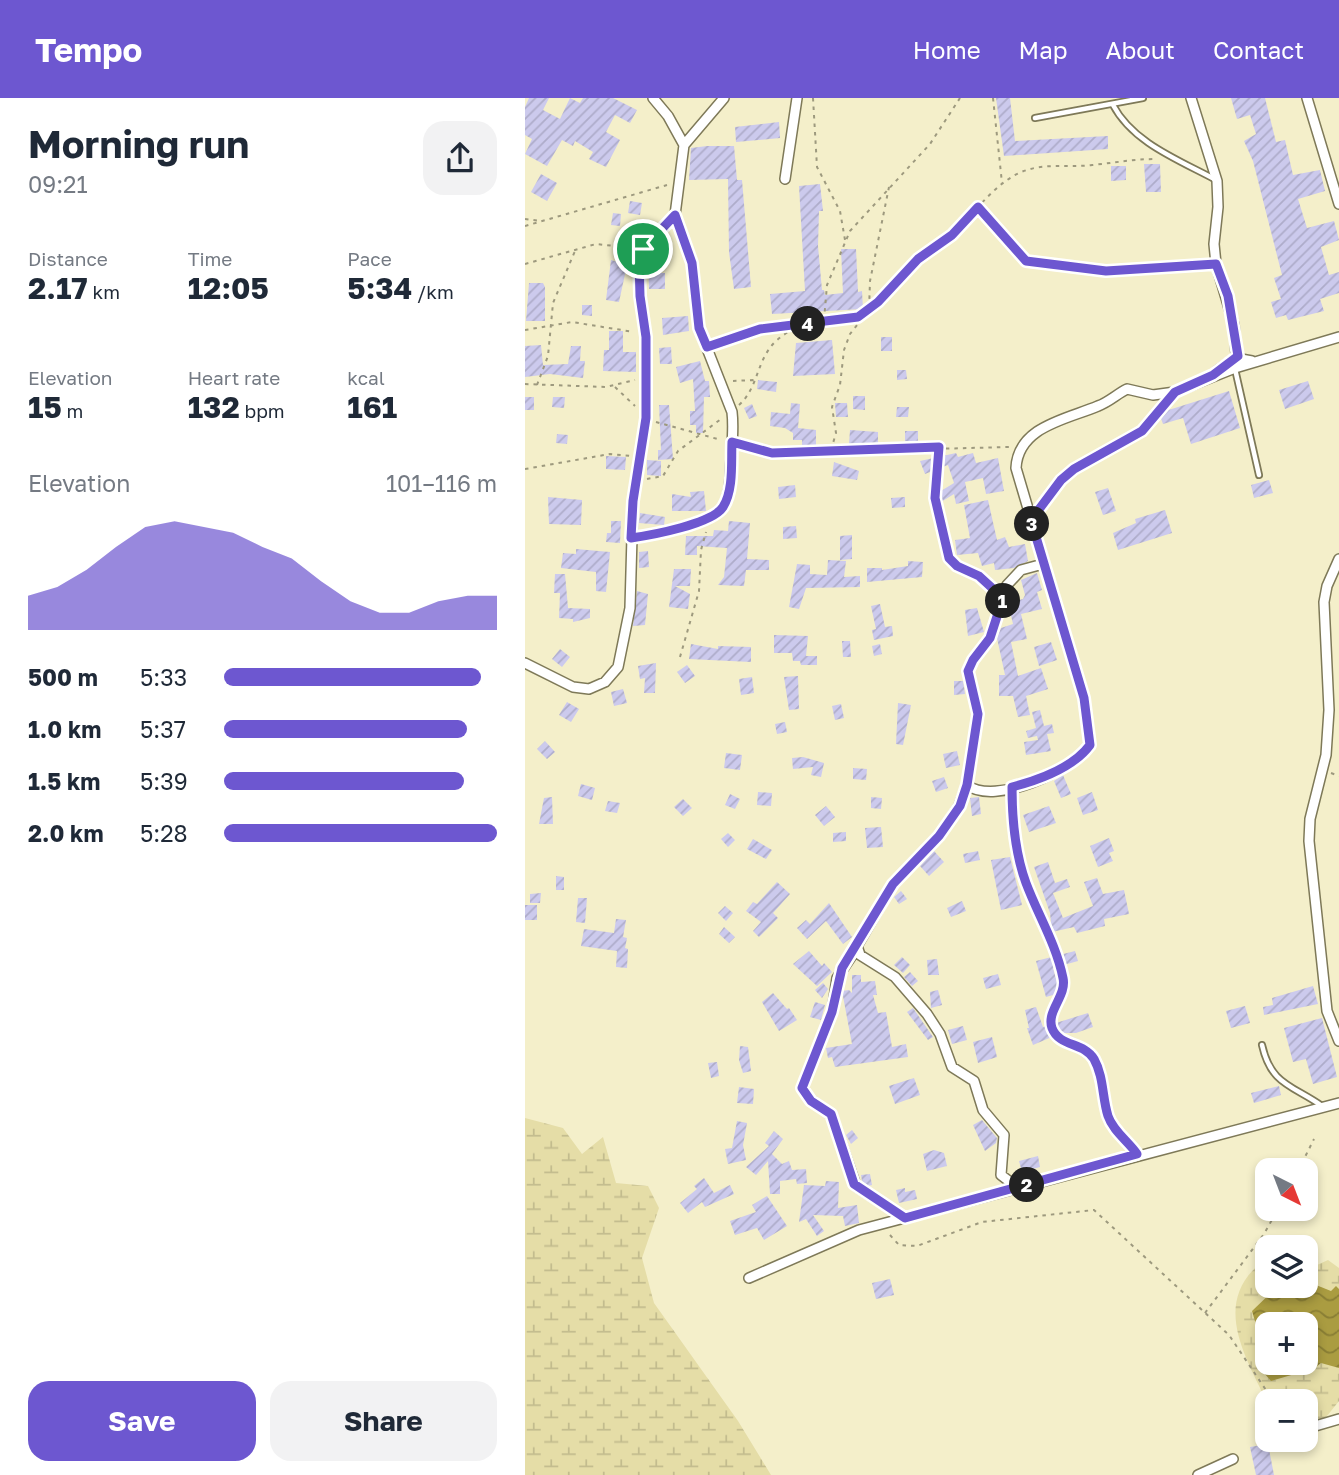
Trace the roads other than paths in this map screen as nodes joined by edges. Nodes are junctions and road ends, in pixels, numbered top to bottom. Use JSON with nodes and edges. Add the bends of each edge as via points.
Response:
{"nodes":[{"id":1,"x":653,"y":98,"type":"edge"},
{"id":2,"x":724,"y":98,"type":"edge"},
{"id":3,"x":797,"y":98,"type":"edge"},
{"id":4,"x":1143,"y":98,"type":"edge"},
{"id":5,"x":1191,"y":98,"type":"edge"},
{"id":6,"x":1307,"y":98,"type":"edge"},
{"id":7,"x":1113,"y":105,"type":"junction"},
{"id":8,"x":1035,"y":118,"type":"dead end"},
{"id":9,"x":684,"y":145,"type":"junction"},
{"id":10,"x":785,"y":179,"type":"dead end"},
{"id":11,"x":1217,"y":181,"type":"junction"},
{"id":12,"x":1339,"y":204,"type":"edge"},
{"id":13,"x":675,"y":215,"type":"junction"},
{"id":14,"x":1339,"y":337,"type":"edge"},
{"id":15,"x":1238,"y":356,"type":"junction"},
{"id":16,"x":1257,"y":362,"type":"junction"},
{"id":17,"x":1235,"y":368,"type":"junction"},
{"id":18,"x":1213,"y":375,"type":"junction"},
{"id":19,"x":1259,"y":475,"type":"dead end"},
{"id":20,"x":631,"y":538,"type":"junction"},
{"id":21,"x":1339,"y":559,"type":"edge"},
{"id":22,"x":1043,"y":564,"type":"junction"},
{"id":23,"x":525,"y":663,"type":"edge"},
{"id":24,"x":967,"y":785,"type":"junction"},
{"id":25,"x":857,"y":948,"type":"junction"},
{"id":26,"x":1339,"y":1041,"type":"edge"},
{"id":27,"x":1262,"y":1045,"type":"dead end"},
{"id":28,"x":1333,"y":1105,"type":"edge"},
{"id":29,"x":1018,"y":1188,"type":"junction"},
{"id":30,"x":905,"y":1218,"type":"junction"},
{"id":31,"x":749,"y":1278,"type":"dead end"},
{"id":32,"x":1339,"y":1419,"type":"edge"},
{"id":33,"x":1318,"y":1425,"type":"edge"},
{"id":34,"x":1233,"y":1459,"type":"dead end"},
{"id":35,"x":1198,"y":1475,"type":"edge"}],
"edges":[{"from":1,"to":9,"type":"street"},
{"from":2,"to":9,"type":"street"},
{"from":3,"to":10,"type":"street"},
{"from":4,"to":7,"type":"lane"},
{"from":5,"to":11,"type":"street"},
{"from":6,"to":12,"type":"street"},
{"from":7,"to":8,"type":"lane"},
{"from":7,"to":11,"type":"lane","via":[[1129,130]]},
{"from":9,"to":13,"type":"street"},
{"from":11,"to":15,"type":"street","via":[[1216,264],[1228,296]]},
{"from":13,"to":20,"type":"street","via":[[643,249],[639,261],[646,337],[646,418]]},
{"from":13,"to":20,"type":"street","via":[[692,263],[699,328],[731,412],[729,483],[717,513]]},
{"from":14,"to":16,"type":"street"},
{"from":15,"to":16,"type":"street"},
{"from":15,"to":18,"type":"street"},
{"from":16,"to":17,"type":"street"},
{"from":17,"to":18,"type":"street"},
{"from":17,"to":19,"type":"lane"},
{"from":18,"to":22,"type":"street","via":[[1175,392],[1153,395],[1127,389],[1063,418],[1021,448],[1016,468]]},
{"from":20,"to":23,"type":"street","via":[[630,608],[623,651],[612,675],[596,688],[581,689]]},
{"from":21,"to":26,"type":"street","via":[[1324,602],[1327,755],[1310,819],[1309,841],[1327,1011]]},
{"from":22,"to":24,"type":"street","via":[[1021,570],[1007,585],[990,638],[968,671],[978,714]]},
{"from":22,"to":24,"type":"street","via":[[1084,698],[1090,745],[1074,761],[1028,783],[991,793]]},
{"from":24,"to":25,"type":"street","via":[[950,823],[893,884]]},
{"from":25,"to":29,"type":"street","via":[[860,955],[894,978],[927,1014],[952,1067],[974,1081],[983,1110],[1004,1135],[1001,1175]]},
{"from":25,"to":30,"type":"street","via":[[837,978],[832,1012],[802,1088],[811,1101],[831,1114],[854,1184]]},
{"from":27,"to":28,"type":"lane","via":[[1276,1078]]},
{"from":28,"to":29,"type":"street"},
{"from":29,"to":30,"type":"street"},
{"from":30,"to":31,"type":"street","via":[[859,1230]]},
{"from":32,"to":33,"type":"street"},
{"from":34,"to":35,"type":"street"}]}
